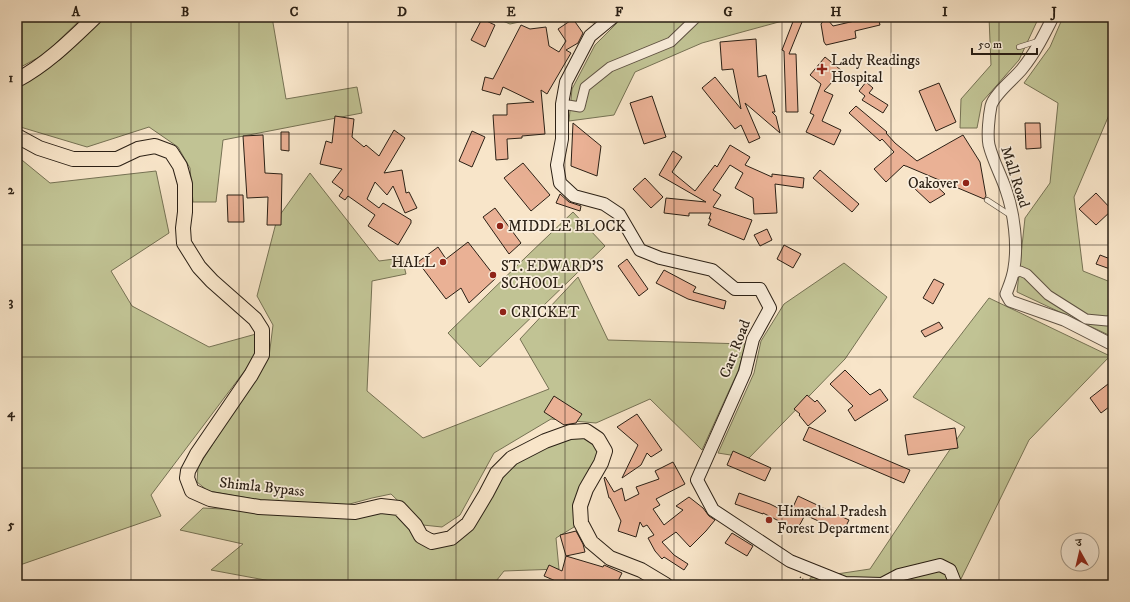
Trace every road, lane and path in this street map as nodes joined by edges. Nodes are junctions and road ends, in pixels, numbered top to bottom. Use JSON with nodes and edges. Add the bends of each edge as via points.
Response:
{"nodes":[{"id":1,"x":95,"y":17,"type":"edge"},
{"id":2,"x":613,"y":17,"type":"edge"},
{"id":3,"x":697,"y":17,"type":"edge"},
{"id":4,"x":1053,"y":17,"type":"edge"},
{"id":5,"x":1042,"y":40,"type":"junction"},
{"id":6,"x":1019,"y":47,"type":"dead end"},
{"id":7,"x":17,"y":80,"type":"edge"},
{"id":8,"x":562,"y":104,"type":"junction"},
{"id":9,"x":17,"y":136,"type":"edge"},
{"id":10,"x":987,"y":200,"type":"dead end"},
{"id":11,"x":1013,"y":217,"type":"junction"},
{"id":12,"x":1013,"y":274,"type":"junction"},
{"id":13,"x":1113,"y":320,"type":"edge"},
{"id":14,"x":1113,"y":345,"type":"edge"},
{"id":15,"x":666,"y":585,"type":"edge"},
{"id":16,"x":956,"y":585,"type":"edge"}],
"edges":[{"from":1,"to":7,"type":"highway","via":[[68,43]]},
{"from":2,"to":8,"type":"main road","name":"Cart Road","via":[[590,36],[566,82]]},
{"from":3,"to":8,"type":"street","via":[[671,42],[610,67],[585,87],[580,107]]},
{"from":4,"to":5,"type":"street","name":"Mall Road"},
{"from":5,"to":6,"type":"lane"},
{"from":5,"to":11,"type":"street","name":"Mall Road","via":[[1022,69],[1001,90],[992,104],[989,143]]},
{"from":8,"to":16,"type":"main road","name":"Cart Road","via":[[562,139],[557,165],[560,183],[574,196],[604,204],[619,214],[640,250],[660,258],[712,270],[735,289],[760,289],[770,308],[753,338],[745,372],[697,480],[713,510],[790,561],[845,583],[882,584],[899,575],[940,565],[950,570]]},
{"from":9,"to":15,"type":"highway","name":"Shimla Bypass","via":[[39,148],[74,159],[117,159],[138,149],[155,146],[171,152],[180,166],[185,184],[184,243],[212,281],[255,319],[262,330],[262,354],[251,375],[188,471],[187,478],[192,491],[210,499],[259,507],[355,512],[382,506],[399,508],[415,525],[421,536],[432,542],[451,538],[468,524],[497,473],[512,458],[545,441],[570,432],[586,431],[598,439],[605,451],[580,506],[581,523],[590,542],[610,558],[641,570]]},
{"from":10,"to":11,"type":"lane"},
{"from":11,"to":12,"type":"street","name":"Mall Road"},
{"from":12,"to":13,"type":"street","via":[[1020,271],[1027,274],[1048,295],[1086,319]]},
{"from":12,"to":14,"type":"street","name":"Mall Road","via":[[1006,294],[1010,301],[1064,320]]}]}
